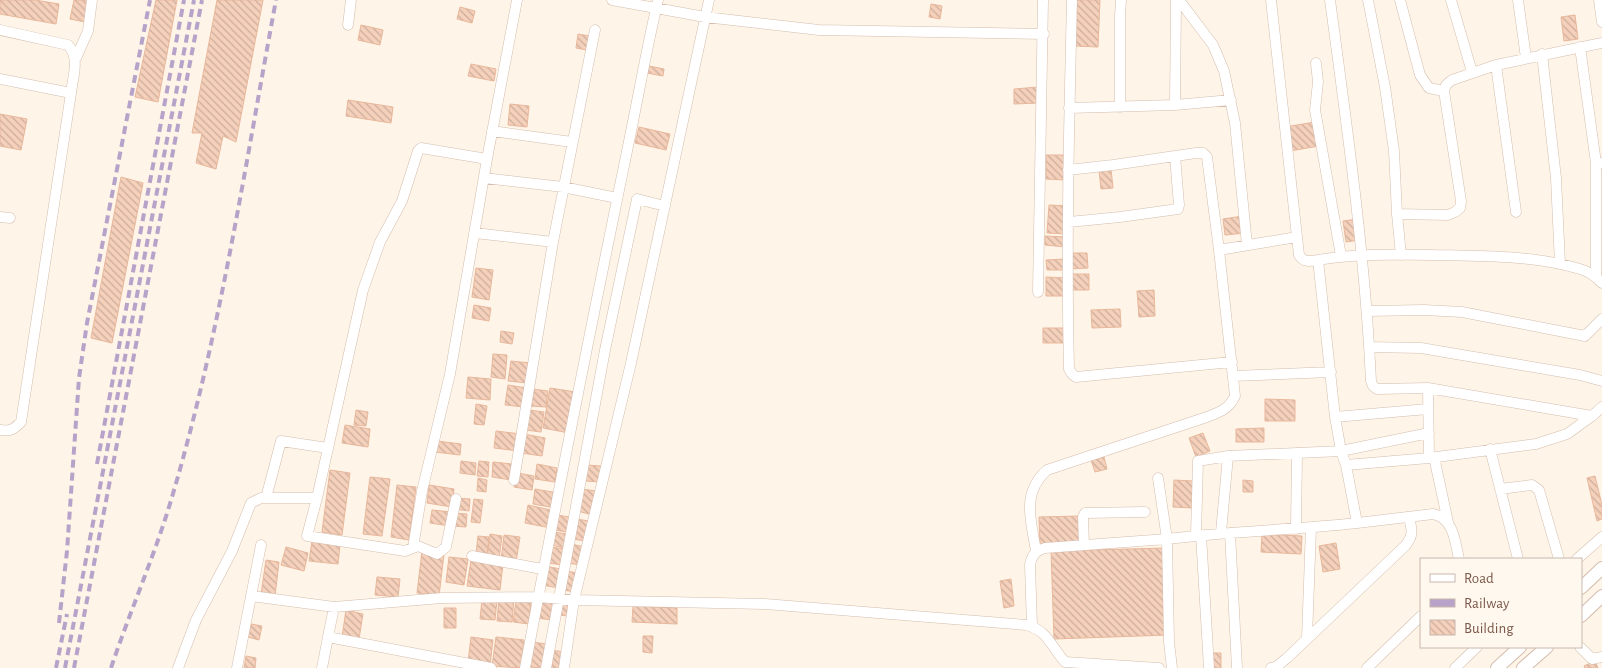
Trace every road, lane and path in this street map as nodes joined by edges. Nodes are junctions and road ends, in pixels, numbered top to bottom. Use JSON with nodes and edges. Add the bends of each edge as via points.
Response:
{"nodes":[{"id":1,"x":92,"y":0,"type":"edge"},
{"id":2,"x":351,"y":0,"type":"edge"},
{"id":3,"x":517,"y":0,"type":"edge"},
{"id":4,"x":612,"y":0,"type":"edge"},
{"id":5,"x":709,"y":0,"type":"edge"},
{"id":6,"x":1043,"y":0,"type":"edge"},
{"id":7,"x":1072,"y":0,"type":"edge"},
{"id":8,"x":1121,"y":0,"type":"edge"},
{"id":9,"x":1178,"y":0,"type":"edge"},
{"id":10,"x":1272,"y":0,"type":"edge"},
{"id":11,"x":1330,"y":0,"type":"edge"},
{"id":12,"x":1368,"y":0,"type":"edge"},
{"id":13,"x":1400,"y":0,"type":"edge"},
{"id":14,"x":1451,"y":0,"type":"edge"},
{"id":15,"x":1518,"y":0,"type":"edge"},
{"id":16,"x":1599,"y":0,"type":"edge"},
{"id":17,"x":657,"y":4,"type":"edge"},
{"id":18,"x":706,"y":17,"type":"junction"},
{"id":19,"x":1602,"y":22,"type":"edge"},
{"id":20,"x":348,"y":25,"type":"dead end"},
{"id":21,"x":0,"y":30,"type":"edge"},
{"id":22,"x":595,"y":30,"type":"dead end"},
{"id":23,"x":1044,"y":34,"type":"junction"},
{"id":24,"x":1602,"y":44,"type":"edge"},
{"id":25,"x":1580,"y":47,"type":"junction"},
{"id":26,"x":1542,"y":54,"type":"junction"},
{"id":27,"x":76,"y":58,"type":"junction"},
{"id":28,"x":1526,"y":58,"type":"junction"},
{"id":29,"x":1316,"y":63,"type":"dead end"},
{"id":30,"x":1496,"y":65,"type":"junction"},
{"id":31,"x":1472,"y":72,"type":"junction"},
{"id":32,"x":0,"y":79,"type":"edge"},
{"id":33,"x":1444,"y":90,"type":"junction"},
{"id":34,"x":71,"y":93,"type":"junction"},
{"id":35,"x":1231,"y":100,"type":"junction"},
{"id":36,"x":1175,"y":105,"type":"junction"},
{"id":37,"x":1120,"y":106,"type":"junction"},
{"id":38,"x":1069,"y":108,"type":"junction"},
{"id":39,"x":492,"y":131,"type":"junction"},
{"id":40,"x":572,"y":142,"type":"junction"},
{"id":41,"x":1175,"y":156,"type":"junction"},
{"id":42,"x":487,"y":159,"type":"junction"},
{"id":43,"x":1599,"y":163,"type":"edge"},
{"id":44,"x":1068,"y":170,"type":"junction"},
{"id":45,"x":484,"y":178,"type":"junction"},
{"id":46,"x":563,"y":187,"type":"junction"},
{"id":47,"x":618,"y":196,"type":"junction"},
{"id":48,"x":637,"y":199,"type":"junction"},
{"id":49,"x":665,"y":206,"type":"junction"},
{"id":50,"x":1516,"y":212,"type":"dead end"},
{"id":51,"x":1396,"y":214,"type":"junction"},
{"id":52,"x":1069,"y":222,"type":"junction"},
{"id":53,"x":475,"y":233,"type":"junction"},
{"id":54,"x":1297,"y":237,"type":"junction"},
{"id":55,"x":552,"y":242,"type":"junction"},
{"id":56,"x":1247,"y":245,"type":"junction"},
{"id":57,"x":1219,"y":250,"type":"junction"},
{"id":58,"x":1363,"y":255,"type":"junction"},
{"id":59,"x":1401,"y":255,"type":"junction"},
{"id":60,"x":1341,"y":256,"type":"junction"},
{"id":61,"x":1318,"y":260,"type":"junction"},
{"id":62,"x":1560,"y":264,"type":"junction"},
{"id":63,"x":1599,"y":280,"type":"edge"},
{"id":64,"x":1038,"y":292,"type":"dead end"},
{"id":65,"x":1368,"y":310,"type":"junction"},
{"id":66,"x":1602,"y":319,"type":"edge"},
{"id":67,"x":1369,"y":347,"type":"junction"},
{"id":68,"x":1232,"y":362,"type":"junction"},
{"id":69,"x":1331,"y":372,"type":"junction"},
{"id":70,"x":1233,"y":376,"type":"junction"},
{"id":71,"x":1602,"y":381,"type":"edge"},
{"id":72,"x":1428,"y":388,"type":"junction"},
{"id":73,"x":1602,"y":407,"type":"edge"},
{"id":74,"x":1428,"y":409,"type":"junction"},
{"id":75,"x":1592,"y":416,"type":"junction"},
{"id":76,"x":1335,"y":417,"type":"junction"},
{"id":77,"x":0,"y":430,"type":"edge"},
{"id":78,"x":1429,"y":434,"type":"junction"},
{"id":79,"x":328,"y":448,"type":"junction"},
{"id":80,"x":1490,"y":449,"type":"junction"},
{"id":81,"x":1341,"y":451,"type":"junction"},
{"id":82,"x":1297,"y":453,"type":"junction"},
{"id":83,"x":1228,"y":456,"type":"junction"},
{"id":84,"x":1432,"y":457,"type":"junction"},
{"id":85,"x":1346,"y":465,"type":"junction"},
{"id":86,"x":1158,"y":478,"type":"dead end"},
{"id":87,"x":514,"y":480,"type":"dead end"},
{"id":88,"x":1500,"y":489,"type":"junction"},
{"id":89,"x":266,"y":498,"type":"junction"},
{"id":90,"x":317,"y":498,"type":"junction"},
{"id":91,"x":456,"y":498,"type":"dead end"},
{"id":92,"x":1145,"y":512,"type":"dead end"},
{"id":93,"x":1409,"y":517,"type":"junction"},
{"id":94,"x":1357,"y":523,"type":"junction"},
{"id":95,"x":1448,"y":523,"type":"junction"},
{"id":96,"x":1311,"y":528,"type":"junction"},
{"id":97,"x":1296,"y":529,"type":"junction"},
{"id":98,"x":1226,"y":533,"type":"junction"},
{"id":99,"x":1198,"y":535,"type":"junction"},
{"id":100,"x":1602,"y":537,"type":"edge"},
{"id":101,"x":1167,"y":539,"type":"junction"},
{"id":102,"x":261,"y":545,"type":"dead end"},
{"id":103,"x":1084,"y":545,"type":"junction"},
{"id":104,"x":413,"y":548,"type":"junction"},
{"id":105,"x":1036,"y":551,"type":"junction"},
{"id":106,"x":472,"y":556,"type":"dead end"},
{"id":107,"x":1459,"y":558,"type":"edge"},
{"id":108,"x":1518,"y":558,"type":"edge"},
{"id":109,"x":1559,"y":558,"type":"edge"},
{"id":110,"x":1578,"y":558,"type":"edge"},
{"id":111,"x":1602,"y":568,"type":"edge"},
{"id":112,"x":542,"y":569,"type":"junction"},
{"id":113,"x":1582,"y":587,"type":"edge"},
{"id":114,"x":251,"y":596,"type":"junction"},
{"id":115,"x":1602,"y":596,"type":"edge"},
{"id":116,"x":538,"y":597,"type":"junction"},
{"id":117,"x":559,"y":599,"type":"junction"},
{"id":118,"x":574,"y":600,"type":"junction"},
{"id":119,"x":334,"y":607,"type":"junction"},
{"id":120,"x":1582,"y":615,"type":"edge"},
{"id":121,"x":1420,"y":617,"type":"edge"},
{"id":122,"x":1032,"y":626,"type":"junction"},
{"id":123,"x":328,"y":637,"type":"junction"},
{"id":124,"x":1307,"y":638,"type":"junction"},
{"id":125,"x":1476,"y":648,"type":"edge"},
{"id":126,"x":1546,"y":648,"type":"edge"},
{"id":127,"x":1581,"y":648,"type":"edge"},
{"id":128,"x":1514,"y":649,"type":"edge"},
{"id":129,"x":1602,"y":657,"type":"edge"},
{"id":130,"x":178,"y":668,"type":"edge"},
{"id":131,"x":237,"y":668,"type":"edge"},
{"id":132,"x":322,"y":668,"type":"edge"},
{"id":133,"x":490,"y":668,"type":"edge"},
{"id":134,"x":525,"y":668,"type":"edge"},
{"id":135,"x":546,"y":668,"type":"edge"},
{"id":136,"x":564,"y":668,"type":"edge"},
{"id":137,"x":1159,"y":668,"type":"edge"},
{"id":138,"x":1172,"y":668,"type":"edge"},
{"id":139,"x":1209,"y":668,"type":"edge"},
{"id":140,"x":1237,"y":668,"type":"edge"},
{"id":141,"x":1272,"y":668,"type":"edge"},
{"id":142,"x":1367,"y":668,"type":"edge"},
{"id":143,"x":1455,"y":668,"type":"edge"},
{"id":144,"x":1497,"y":668,"type":"edge"},
{"id":145,"x":1523,"y":668,"type":"edge"}],
"edges":[{"from":1,"to":27,"type":"street","via":[[88,31]]},
{"from":2,"to":20,"type":"street"},
{"from":3,"to":39,"type":"street"},
{"from":4,"to":17,"type":"street"},
{"from":5,"to":18,"type":"street"},
{"from":6,"to":23,"type":"street"},
{"from":7,"to":38,"type":"street"},
{"from":8,"to":37,"type":"street"},
{"from":9,"to":35,"type":"street","via":[[1213,45]]},
{"from":9,"to":36,"type":"street"},
{"from":10,"to":54,"type":"street"},
{"from":11,"to":58,"type":"street"},
{"from":12,"to":51,"type":"street","via":[[1394,150]]},
{"from":13,"to":33,"type":"street","via":[[1420,75],[1429,88]]},
{"from":14,"to":31,"type":"street"},
{"from":15,"to":28,"type":"street"},
{"from":16,"to":19,"type":"street"},
{"from":17,"to":18,"type":"street"},
{"from":17,"to":47,"type":"street"},
{"from":18,"to":23,"type":"street","via":[[819,30]]},
{"from":18,"to":49,"type":"street"},
{"from":21,"to":27,"type":"street","via":[[68,45]]},
{"from":22,"to":40,"type":"street"},
{"from":23,"to":64,"type":"street"},
{"from":24,"to":25,"type":"street"},
{"from":25,"to":26,"type":"street"},
{"from":25,"to":43,"type":"street"},
{"from":26,"to":28,"type":"street"},
{"from":26,"to":62,"type":"street","via":[[1556,178]]},
{"from":27,"to":34,"type":"street"},
{"from":28,"to":30,"type":"street"},
{"from":29,"to":60,"type":"street","via":[[1315,110]]},
{"from":30,"to":31,"type":"street"},
{"from":30,"to":50,"type":"street"},
{"from":31,"to":33,"type":"street","via":[[1452,80]]},
{"from":32,"to":34,"type":"street"},
{"from":33,"to":51,"type":"street","via":[[1460,208],[1448,214]]},
{"from":34,"to":77,"type":"street","via":[[21,422],[15,429]]},
{"from":35,"to":36,"type":"street"},
{"from":35,"to":56,"type":"street"},
{"from":36,"to":37,"type":"street"},
{"from":37,"to":38,"type":"street"},
{"from":38,"to":44,"type":"street"},
{"from":39,"to":40,"type":"street"},
{"from":39,"to":42,"type":"street"},
{"from":40,"to":46,"type":"street"},
{"from":41,"to":44,"type":"street"},
{"from":41,"to":52,"type":"street","via":[[1178,209]]},
{"from":41,"to":57,"type":"street","via":[[1203,153],[1207,157]]},
{"from":42,"to":45,"type":"street"},
{"from":42,"to":79,"type":"street","via":[[421,148],[418,151],[402,200],[380,242],[363,290]]},
{"from":43,"to":63,"type":"street"},
{"from":44,"to":52,"type":"street"},
{"from":45,"to":46,"type":"street"},
{"from":45,"to":53,"type":"street"},
{"from":46,"to":47,"type":"street"},
{"from":46,"to":55,"type":"street"},
{"from":47,"to":48,"type":"street"},
{"from":47,"to":112,"type":"street"},
{"from":48,"to":49,"type":"street"},
{"from":48,"to":117,"type":"street","via":[[605,350]]},
{"from":49,"to":118,"type":"street"},
{"from":51,"to":59,"type":"street"},
{"from":52,"to":68,"type":"street","via":[[1069,369],[1072,374],[1076,377]]},
{"from":53,"to":55,"type":"street"},
{"from":53,"to":104,"type":"street","via":[[450,374],[422,491]]},
{"from":54,"to":56,"type":"street"},
{"from":54,"to":61,"type":"street","via":[[1302,259],[1307,262]]},
{"from":55,"to":87,"type":"street"},
{"from":56,"to":57,"type":"street"},
{"from":57,"to":68,"type":"street"},
{"from":58,"to":59,"type":"street"},
{"from":58,"to":60,"type":"street"},
{"from":58,"to":65,"type":"street"},
{"from":59,"to":62,"type":"street","via":[[1524,258]]},
{"from":60,"to":61,"type":"street"},
{"from":61,"to":69,"type":"street"},
{"from":62,"to":63,"type":"street","via":[[1581,269]]},
{"from":65,"to":66,"type":"street","via":[[1462,312],[1585,336]]},
{"from":65,"to":67,"type":"street"},
{"from":67,"to":71,"type":"street","via":[[1421,348]]},
{"from":67,"to":72,"type":"street","via":[[1371,381],[1377,389]]},
{"from":68,"to":70,"type":"street"},
{"from":69,"to":70,"type":"street"},
{"from":69,"to":76,"type":"street"},
{"from":70,"to":105,"type":"street","via":[[1235,396],[1231,405],[1222,412],[1047,470],[1038,478],[1029,511]]},
{"from":72,"to":74,"type":"street"},
{"from":72,"to":75,"type":"street"},
{"from":73,"to":75,"type":"street"},
{"from":74,"to":76,"type":"street"},
{"from":74,"to":78,"type":"street"},
{"from":75,"to":80,"type":"street","via":[[1567,434],[1544,442]]},
{"from":76,"to":81,"type":"street"},
{"from":78,"to":81,"type":"street"},
{"from":78,"to":84,"type":"street"},
{"from":79,"to":89,"type":"street","via":[[282,441]]},
{"from":79,"to":90,"type":"street"},
{"from":80,"to":84,"type":"street"},
{"from":80,"to":88,"type":"street"},
{"from":81,"to":82,"type":"street"},
{"from":81,"to":85,"type":"street"},
{"from":82,"to":83,"type":"street"},
{"from":82,"to":97,"type":"street"},
{"from":83,"to":98,"type":"street"},
{"from":83,"to":99,"type":"street","via":[[1198,461]]},
{"from":84,"to":85,"type":"street"},
{"from":84,"to":95,"type":"street"},
{"from":85,"to":94,"type":"street"},
{"from":86,"to":101,"type":"street"},
{"from":88,"to":108,"type":"street"},
{"from":88,"to":109,"type":"street","via":[[1532,485],[1539,490]]},
{"from":89,"to":90,"type":"street"},
{"from":89,"to":130,"type":"street","via":[[251,503],[232,551],[196,620]]},
{"from":90,"to":104,"type":"street","via":[[307,536],[405,551]]},
{"from":91,"to":104,"type":"street","via":[[446,547],[436,554],[418,546]]},
{"from":92,"to":103,"type":"street","via":[[1085,513]]},
{"from":93,"to":94,"type":"street"},
{"from":93,"to":95,"type":"street","via":[[1433,514],[1442,516]]},
{"from":93,"to":124,"type":"street","via":[[1411,538],[1405,546]]},
{"from":94,"to":96,"type":"street"},
{"from":95,"to":107,"type":"street"},
{"from":96,"to":97,"type":"street"},
{"from":96,"to":124,"type":"street"},
{"from":97,"to":98,"type":"street"},
{"from":98,"to":99,"type":"street"},
{"from":98,"to":140,"type":"street"},
{"from":99,"to":101,"type":"street"},
{"from":99,"to":139,"type":"street"},
{"from":100,"to":110,"type":"street"},
{"from":101,"to":103,"type":"street"},
{"from":101,"to":138,"type":"street"},
{"from":102,"to":114,"type":"street"},
{"from":103,"to":105,"type":"street"},
{"from":105,"to":122,"type":"street","via":[[1030,566]]},
{"from":106,"to":112,"type":"street"},
{"from":111,"to":113,"type":"street"},
{"from":112,"to":116,"type":"street"},
{"from":114,"to":119,"type":"street"},
{"from":114,"to":131,"type":"street"},
{"from":115,"to":120,"type":"street"},
{"from":116,"to":117,"type":"street"},
{"from":116,"to":119,"type":"street","via":[[442,598]]},
{"from":116,"to":134,"type":"street"},
{"from":117,"to":118,"type":"street"},
{"from":117,"to":135,"type":"street"},
{"from":118,"to":122,"type":"street","via":[[764,604]]},
{"from":118,"to":136,"type":"street"},
{"from":119,"to":123,"type":"street"},
{"from":121,"to":142,"type":"street"},
{"from":122,"to":137,"type":"street","via":[[1050,639],[1065,662]]},
{"from":123,"to":132,"type":"street"},
{"from":123,"to":133,"type":"street"},
{"from":124,"to":141,"type":"street","via":[[1288,658]]},
{"from":125,"to":143,"type":"street"},
{"from":126,"to":145,"type":"street"},
{"from":127,"to":129,"type":"street","via":[[1592,659]]},
{"from":128,"to":144,"type":"street"}]}
